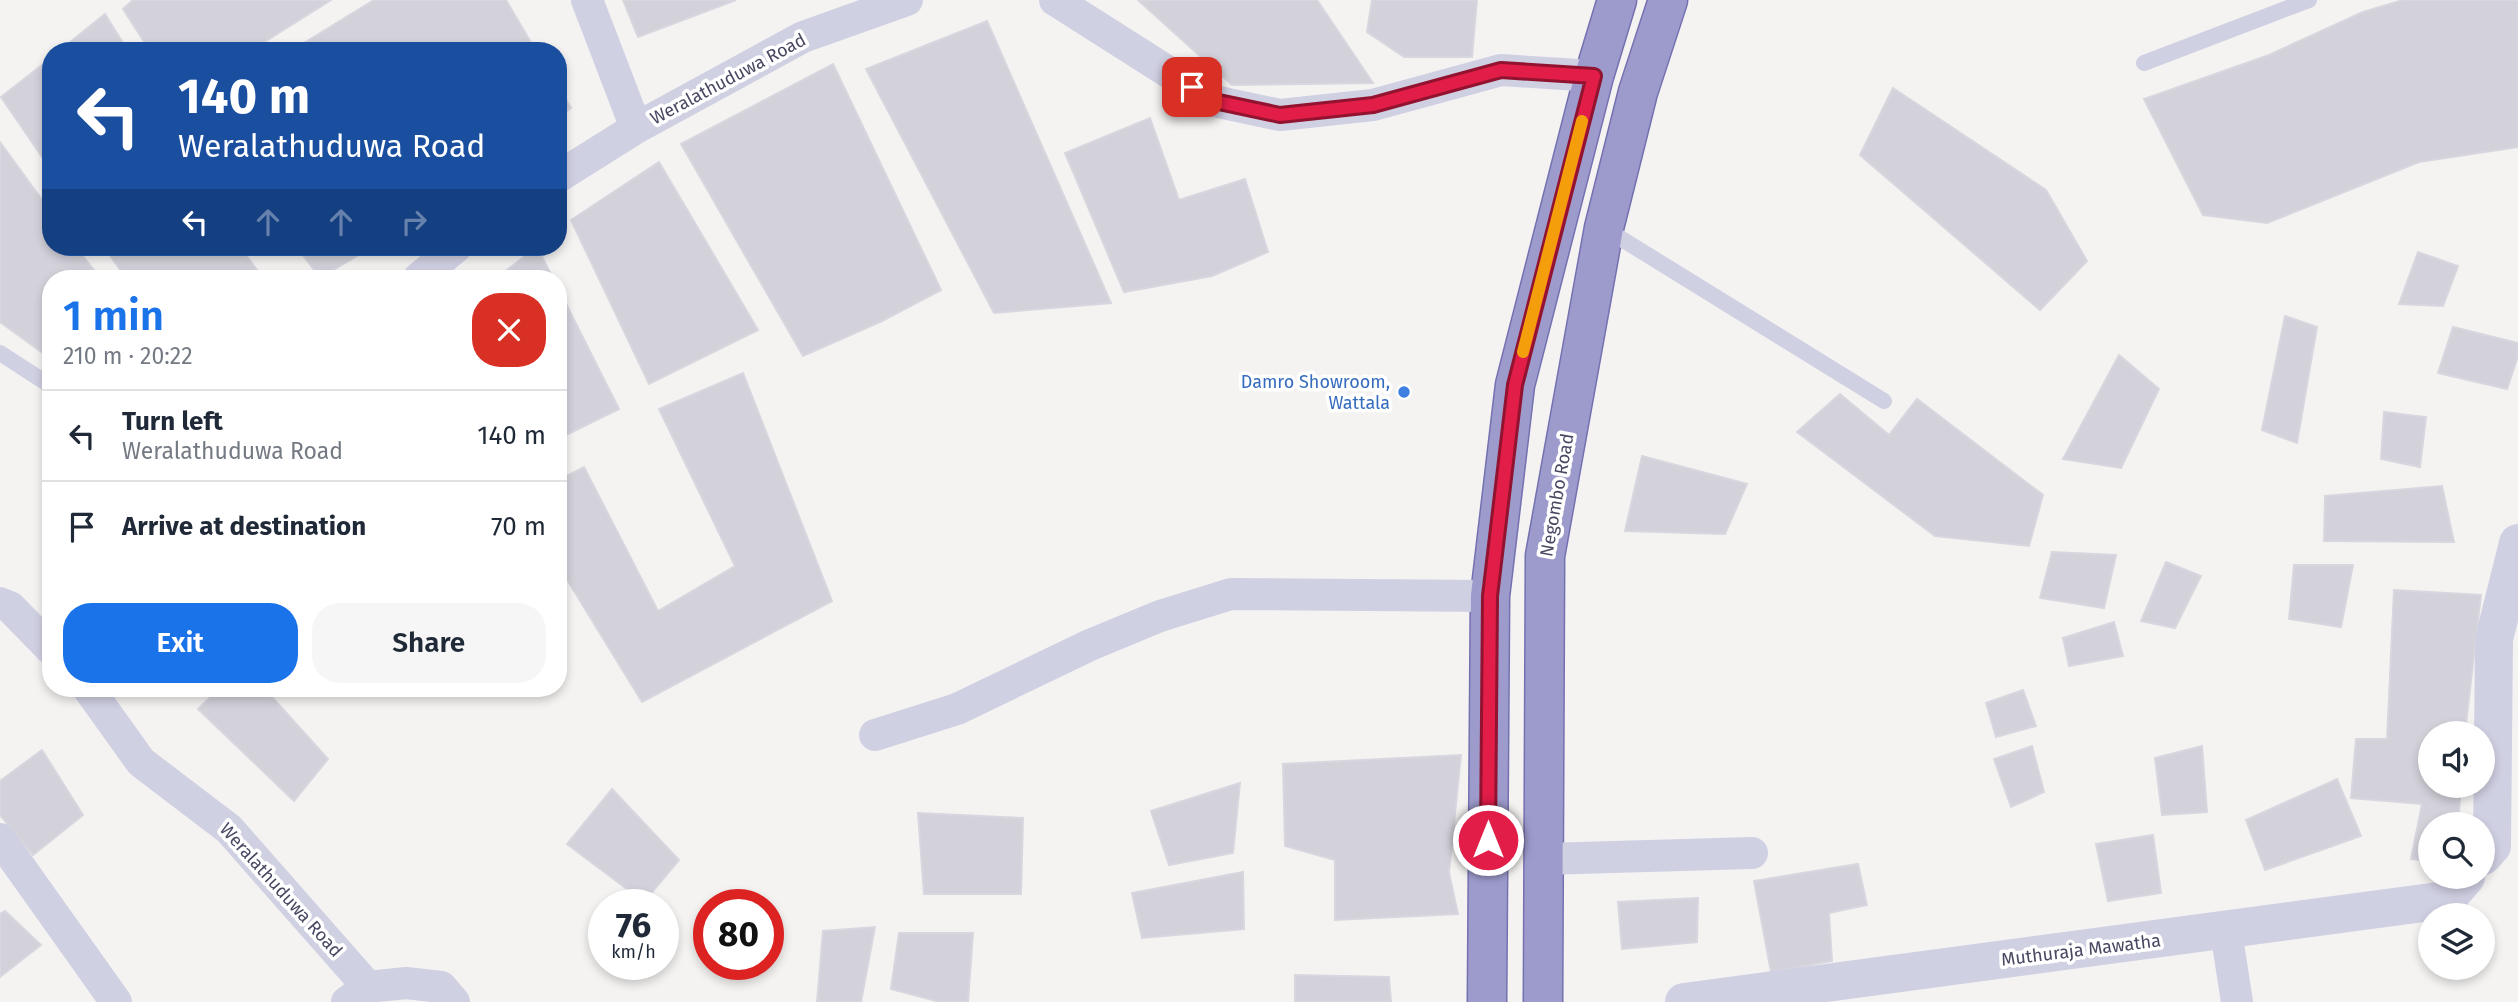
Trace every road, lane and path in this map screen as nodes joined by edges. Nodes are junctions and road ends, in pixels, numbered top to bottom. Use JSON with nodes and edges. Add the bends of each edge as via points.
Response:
{"nodes":[{"id":1,"x":587,"y":0,"type":"edge"},
{"id":2,"x":907,"y":0,"type":"edge"},
{"id":3,"x":1055,"y":0,"type":"edge"},
{"id":4,"x":1617,"y":0,"type":"edge"},
{"id":5,"x":1668,"y":0,"type":"edge"},
{"id":6,"x":2309,"y":0,"type":"edge"},
{"id":7,"x":2144,"y":63,"type":"dead end"},
{"id":8,"x":1594,"y":76,"type":"junction"},
{"id":9,"x":636,"y":128,"type":"junction"},
{"id":10,"x":567,"y":171,"type":"edge"},
{"id":11,"x":1604,"y":228,"type":"junction"},
{"id":12,"x":445,"y":256,"type":"edge"},
{"id":13,"x":429,"y":270,"type":"edge"},
{"id":14,"x":0,"y":353,"type":"edge"},
{"id":15,"x":42,"y":380,"type":"edge"},
{"id":16,"x":1884,"y":401,"type":"dead end"},
{"id":17,"x":2518,"y":544,"type":"edge"},
{"id":18,"x":1490,"y":596,"type":"junction"},
{"id":19,"x":0,"y":603,"type":"edge"},
{"id":20,"x":42,"y":640,"type":"edge"},
{"id":21,"x":94,"y":697,"type":"edge"},
{"id":22,"x":875,"y":735,"type":"dead end"},
{"id":23,"x":2491,"y":812,"type":"edge"},
{"id":24,"x":0,"y":839,"type":"edge"},
{"id":25,"x":1752,"y":853,"type":"dead end"},
{"id":26,"x":1544,"y":859,"type":"junction"},
{"id":27,"x":2456,"y":889,"type":"edge"},
{"id":28,"x":2226,"y":931,"type":"junction"},
{"id":29,"x":358,"y":995,"type":"edge"},
{"id":30,"x":116,"y":1002,"type":"edge"},
{"id":31,"x":454,"y":1002,"type":"edge"},
{"id":32,"x":1487,"y":1002,"type":"edge"},
{"id":33,"x":1543,"y":1002,"type":"edge"},
{"id":34,"x":1684,"y":1002,"type":"edge"},
{"id":35,"x":2237,"y":1002,"type":"edge"}],
"edges":[{"from":1,"to":9,"type":"street"},
{"from":2,"to":9,"type":"street","name":"Weralathuduwa Road","via":[[803,37]]},
{"from":3,"to":8,"type":"street","via":[[1214,101],[1280,115],[1373,105],[1501,70]]},
{"from":4,"to":8,"type":"highway"},
{"from":5,"to":11,"type":"highway","name":"Negombo Road","via":[[1638,92]]},
{"from":6,"to":7,"type":"lane"},
{"from":8,"to":18,"type":"highway","via":[[1515,385]]},
{"from":9,"to":10,"type":"street","name":"Weralathuduwa Road"},
{"from":11,"to":16,"type":"lane"},
{"from":11,"to":26,"type":"highway","name":"Negombo Road","via":[[1545,556]]},
{"from":12,"to":13,"type":"street"},
{"from":14,"to":15,"type":"lane"},
{"from":17,"to":23,"type":"street","via":[[2494,639]]},
{"from":18,"to":22,"type":"street","via":[[1231,594],[1090,645],[957,709]]},
{"from":18,"to":32,"type":"highway"},
{"from":19,"to":20,"type":"street","via":[[10,607]]},
{"from":21,"to":29,"type":"street","name":"Weralathuduwa Road","via":[[141,762],[229,829]]},
{"from":24,"to":30,"type":"street"},
{"from":25,"to":26,"type":"street"},
{"from":26,"to":33,"type":"highway","name":"Negombo Road"},
{"from":27,"to":28,"type":"street","name":"Muthuraja Mawatha","via":[[2446,900]]},
{"from":28,"to":34,"type":"street","name":"Muthuraja Mawatha"},
{"from":28,"to":35,"type":"street"},
{"from":29,"to":31,"type":"street","via":[[406,983],[441,987]]}]}
